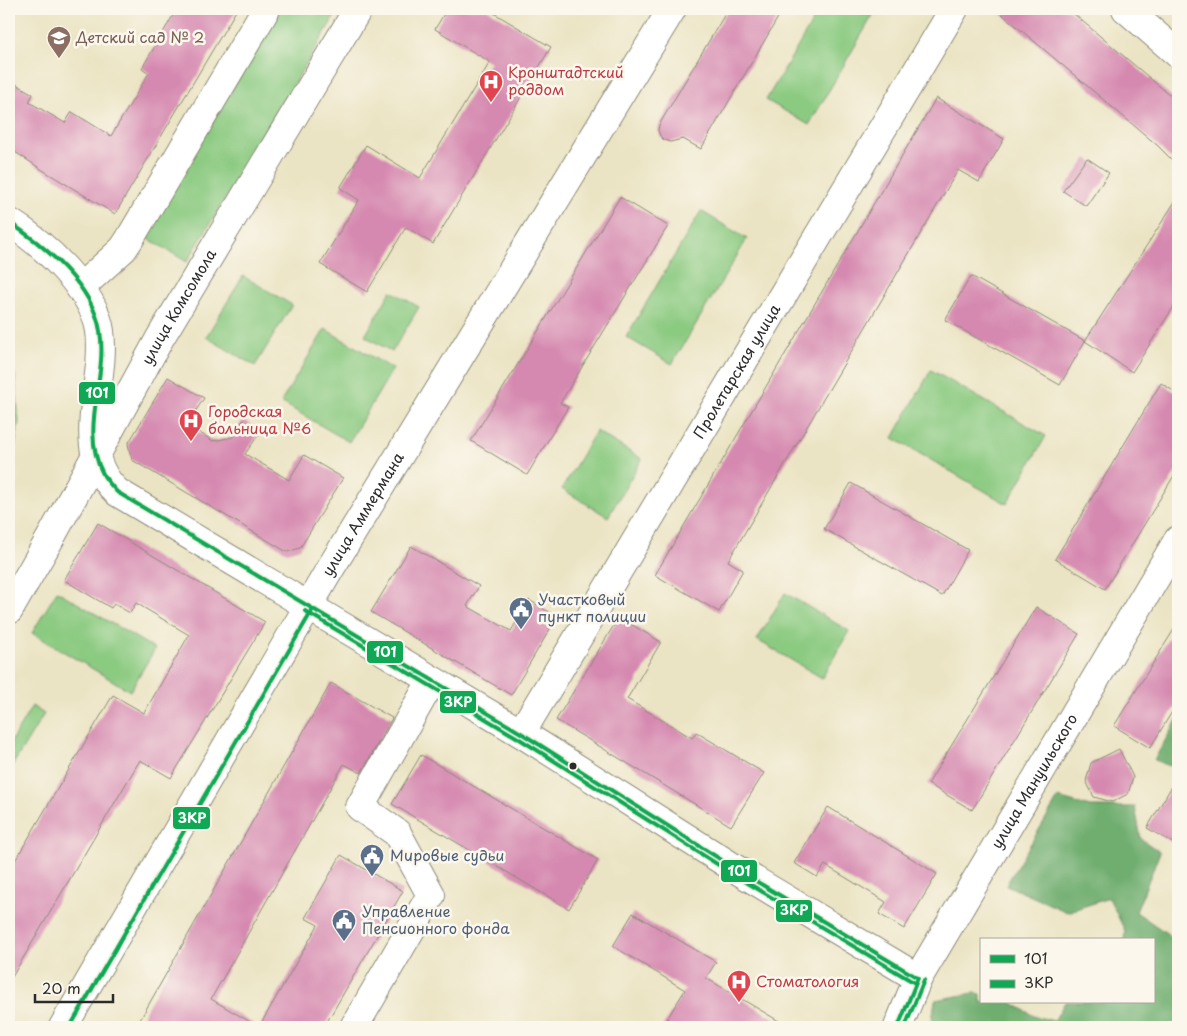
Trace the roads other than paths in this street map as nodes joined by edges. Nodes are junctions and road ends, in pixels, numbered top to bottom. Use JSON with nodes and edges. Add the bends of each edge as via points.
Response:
{"nodes":[{"id":1,"x":266,"y":9,"type":"edge"},
{"id":2,"x":358,"y":9,"type":"edge"},
{"id":3,"x":672,"y":9,"type":"edge"},
{"id":4,"x":954,"y":9,"type":"edge"},
{"id":5,"x":1126,"y":9,"type":"edge"},
{"id":6,"x":1178,"y":54,"type":"edge"},
{"id":7,"x":9,"y":222,"type":"edge"},
{"id":8,"x":80,"y":288,"type":"junction"},
{"id":9,"x":95,"y":457,"type":"junction"},
{"id":10,"x":1178,"y":540,"type":"edge"},
{"id":11,"x":308,"y":606,"type":"junction"},
{"id":12,"x":9,"y":610,"type":"edge"},
{"id":13,"x":432,"y":680,"type":"junction"},
{"id":14,"x":521,"y":734,"type":"junction"},
{"id":15,"x":918,"y":978,"type":"junction"},
{"id":16,"x":63,"y":1027,"type":"edge"},
{"id":17,"x":354,"y":1027,"type":"edge"},
{"id":18,"x":898,"y":1027,"type":"edge"}],
"edges":[{"from":1,"to":8,"type":"street","via":[[129,240]]},
{"from":2,"to":9,"type":"street","name":"улица Комсомола","via":[[160,338]]},
{"from":3,"to":11,"type":"street","name":"улица Аммермана"},
{"from":4,"to":14,"type":"street","name":"Пролетарская улица"},
{"from":5,"to":6,"type":"street"},
{"from":7,"to":8,"type":"street","via":[[44,250]]},
{"from":8,"to":9,"type":"street","via":[[95,314],[100,331],[93,436]]},
{"from":9,"to":11,"type":"street","via":[[103,476],[117,492]]},
{"from":9,"to":12,"type":"street","name":"улица Комсомола"},
{"from":10,"to":15,"type":"street","name":"улица Мануильского"},
{"from":11,"to":13,"type":"street"},
{"from":11,"to":16,"type":"street","name":"улица Аммермана"},
{"from":13,"to":14,"type":"street"},
{"from":13,"to":17,"type":"street","via":[[360,807],[397,833],[431,895]]},
{"from":14,"to":15,"type":"street","via":[[739,871]]},
{"from":15,"to":18,"type":"street","name":"улица Мануильского"}]}
